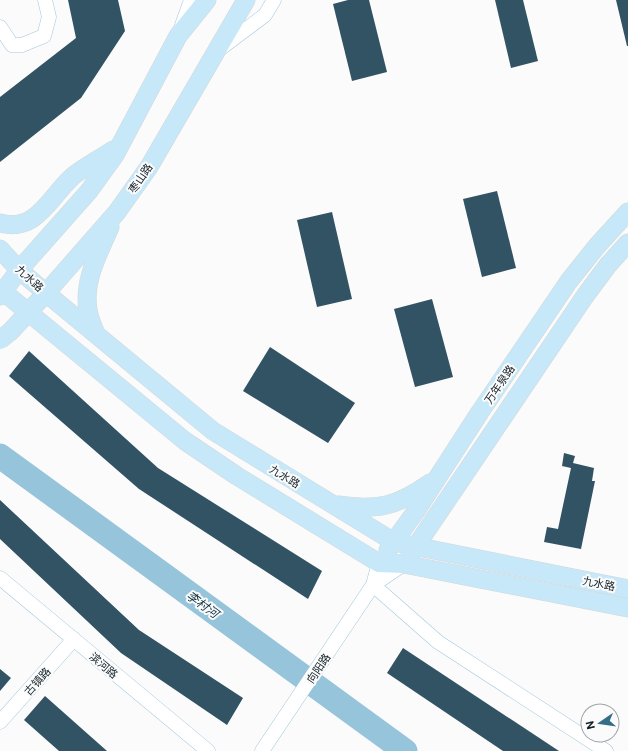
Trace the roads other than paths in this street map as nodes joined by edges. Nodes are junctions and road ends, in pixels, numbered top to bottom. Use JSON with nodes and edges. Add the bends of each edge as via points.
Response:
{"nodes":[{"id":1,"x":45,"y":0,"type":"edge"},
{"id":2,"x":191,"y":0,"type":"edge"},
{"id":3,"x":207,"y":0,"type":"edge"},
{"id":4,"x":246,"y":0,"type":"edge"},
{"id":5,"x":274,"y":0,"type":"edge"},
{"id":6,"x":0,"y":27,"type":"edge"},
{"id":7,"x":178,"y":36,"type":"junction"},
{"id":8,"x":217,"y":50,"type":"junction"},
{"id":9,"x":121,"y":146,"type":"junction"},
{"id":10,"x":117,"y":212,"type":"junction"},
{"id":11,"x":628,"y":212,"type":"edge"},
{"id":12,"x":0,"y":223,"type":"edge"},
{"id":13,"x":628,"y":243,"type":"edge"},
{"id":14,"x":0,"y":249,"type":"edge"},
{"id":15,"x":20,"y":270,"type":"junction"},
{"id":16,"x":1,"y":292,"type":"edge"},
{"id":17,"x":46,"y":293,"type":"junction"},
{"id":18,"x":28,"y":313,"type":"junction"},
{"id":19,"x":96,"y":334,"type":"junction"},
{"id":20,"x":5,"y":335,"type":"edge"},
{"id":21,"x":437,"y":478,"type":"junction"},
{"id":22,"x":331,"y":504,"type":"junction"},
{"id":23,"x":394,"y":542,"type":"junction"},
{"id":24,"x":416,"y":547,"type":"junction"},
{"id":25,"x":379,"y":563,"type":"junction"},
{"id":26,"x":404,"y":564,"type":"junction"},
{"id":27,"x":0,"y":578,"type":"edge"},
{"id":28,"x":373,"y":586,"type":"junction"},
{"id":29,"x":628,"y":589,"type":"edge"},
{"id":30,"x":628,"y":608,"type":"edge"},
{"id":31,"x":74,"y":639,"type":"junction"},
{"id":32,"x":0,"y":722,"type":"edge"},
{"id":33,"x":208,"y":751,"type":"edge"},
{"id":34,"x":262,"y":751,"type":"edge"},
{"id":35,"x":606,"y":751,"type":"edge"}],
"edges":[{"from":1,"to":6,"type":"street","via":[[49,17],[44,36],[22,45],[12,45]]},
{"from":2,"to":7,"type":"street"},
{"from":3,"to":7,"type":"main road"},
{"from":4,"to":8,"type":"main road","name":"枣山路"},
{"from":5,"to":8,"type":"street","name":"枣山路","via":[[265,15]]},
{"from":7,"to":9,"type":"main road"},
{"from":8,"to":10,"type":"main road","name":"枣山路","via":[[149,167]]},
{"from":9,"to":12,"type":"main road","via":[[72,178],[37,216],[13,226]]},
{"from":9,"to":15,"type":"main road","via":[[89,191]]},
{"from":10,"to":17,"type":"main road","name":"枣山路"},
{"from":10,"to":19,"type":"main road","via":[[91,272],[87,292],[88,309]]},
{"from":11,"to":21,"type":"main road","name":"万年泉路","via":[[569,280]]},
{"from":13,"to":24,"type":"main road","name":"万年泉路","via":[[585,296]]},
{"from":14,"to":15,"type":"main road","name":"九水路"},
{"from":15,"to":16,"type":"main road"},
{"from":15,"to":17,"type":"main road","name":"九水路"},
{"from":16,"to":18,"type":"main road","name":"九水路"},
{"from":17,"to":18,"type":"main road","name":"枣山路"},
{"from":17,"to":19,"type":"main road","name":"九水路"},
{"from":18,"to":20,"type":"main road","name":"枣山路"},
{"from":18,"to":25,"type":"main road","name":"九水路","via":[[185,441]]},
{"from":19,"to":22,"type":"main road","name":"九水路","via":[[213,431]]},
{"from":21,"to":22,"type":"main road","via":[[413,496],[386,506],[355,507]]},
{"from":21,"to":23,"type":"main road","name":"万年泉路"},
{"from":22,"to":23,"type":"main road","name":"九水路"},
{"from":23,"to":24,"type":"main road","name":"九水路"},
{"from":23,"to":25,"type":"main road","name":"万年泉路"},
{"from":24,"to":26,"type":"main road","name":"万年泉路"},
{"from":24,"to":29,"type":"main road","name":"九水路"},
{"from":25,"to":26,"type":"main road","name":"九水路"},
{"from":25,"to":28,"type":"street","name":"向阳路"},
{"from":26,"to":28,"type":"street","name":"向阳路"},
{"from":26,"to":30,"type":"main road","name":"九水路"},
{"from":27,"to":31,"type":"street","name":"滨河路"},
{"from":28,"to":34,"type":"street","name":"向阳路"},
{"from":28,"to":35,"type":"street","via":[[438,642]]},
{"from":31,"to":32,"type":"street","name":"古镇路"},
{"from":31,"to":33,"type":"street","name":"滨河路"}]}
